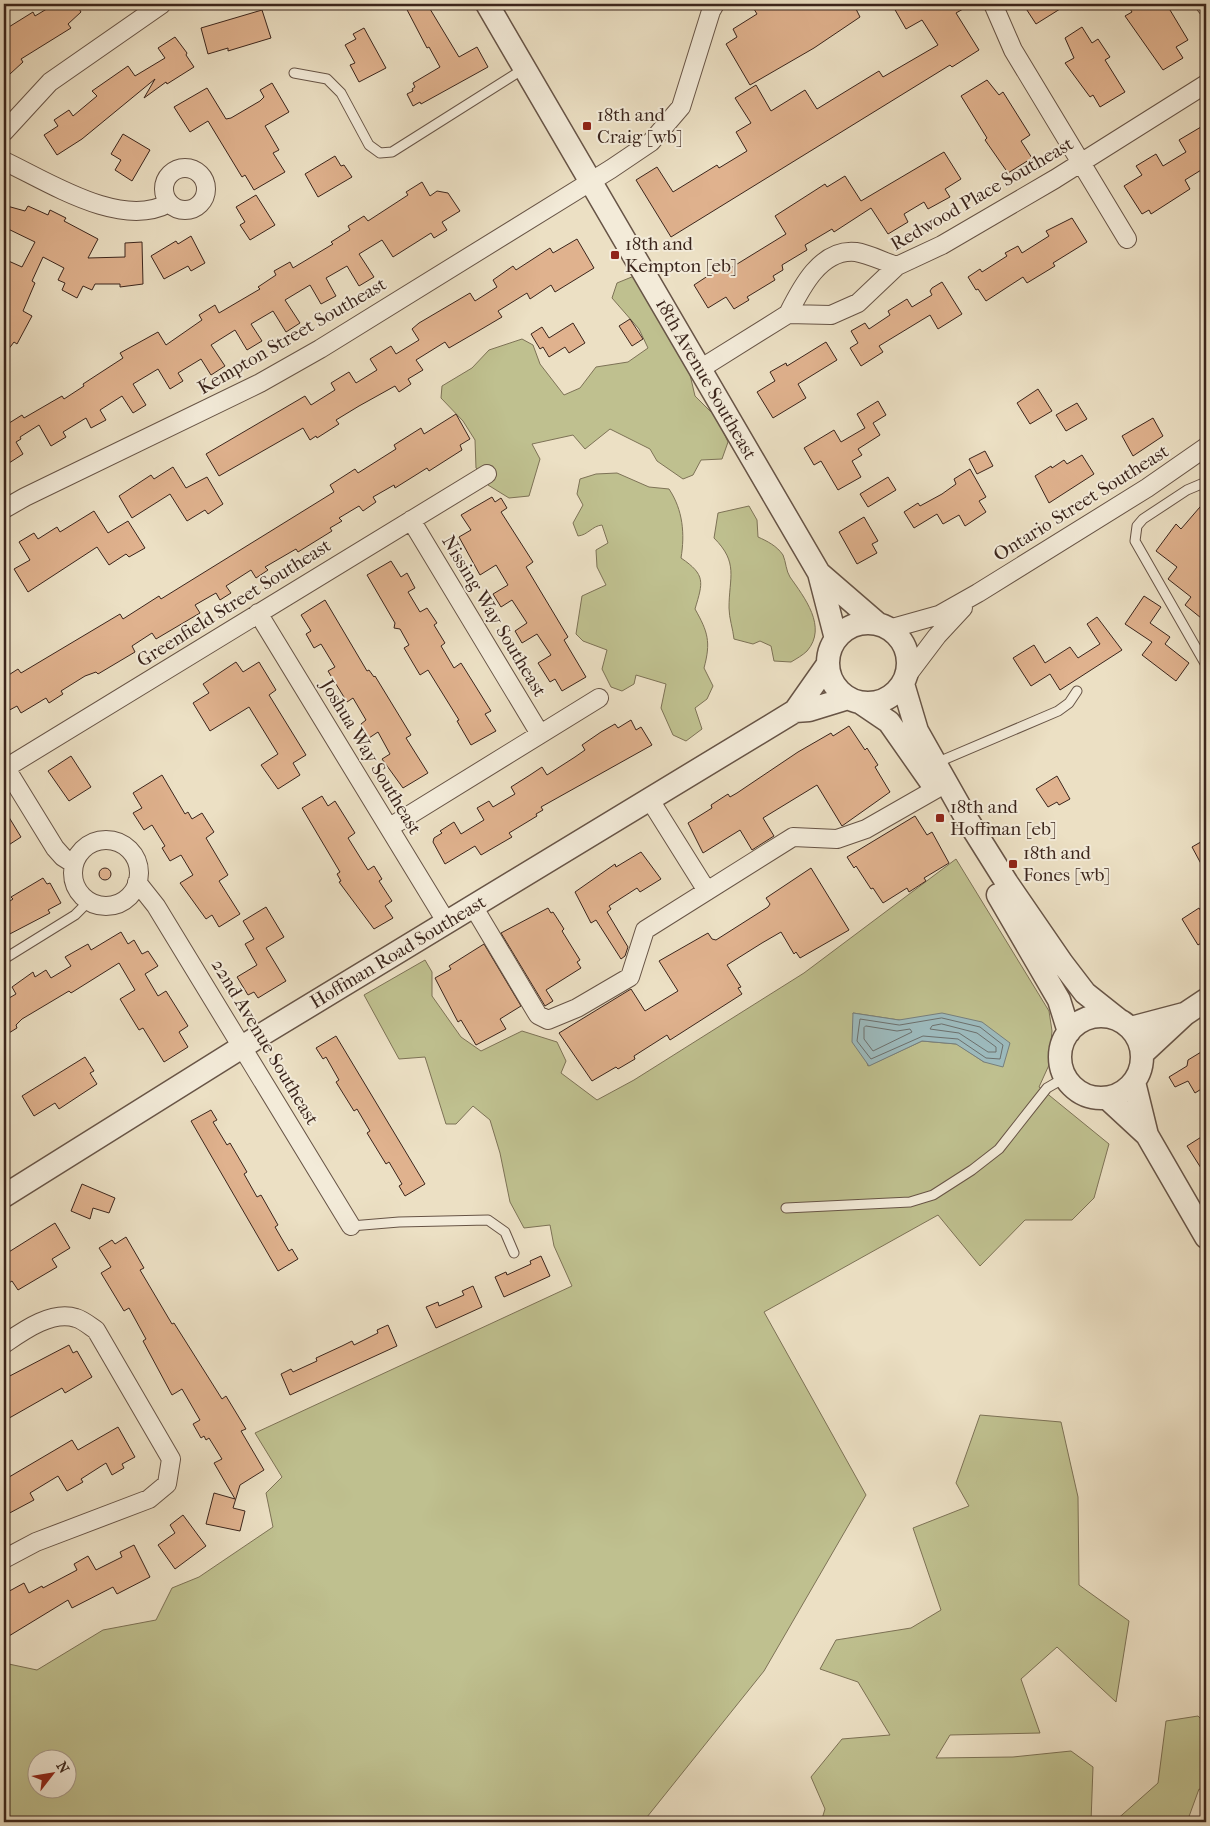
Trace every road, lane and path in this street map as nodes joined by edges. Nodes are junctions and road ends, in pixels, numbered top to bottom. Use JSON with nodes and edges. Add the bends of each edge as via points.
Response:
{"nodes":[{"id":1,"x":162,"y":4,"type":"edge"},
{"id":2,"x":487,"y":4,"type":"edge"},
{"id":3,"x":716,"y":4,"type":"edge"},
{"id":4,"x":993,"y":4,"type":"edge"},
{"id":5,"x":526,"y":68,"type":"junction"},
{"id":6,"x":294,"y":73,"type":"dead end"},
{"id":7,"x":1206,"y":84,"type":"edge"},
{"id":8,"x":4,"y":132,"type":"edge"},
{"id":9,"x":4,"y":161,"type":"edge"},
{"id":10,"x":1081,"y":163,"type":"junction"},
{"id":11,"x":591,"y":181,"type":"junction"},
{"id":12,"x":169,"y":203,"type":"dead end"},
{"id":13,"x":1127,"y":239,"type":"dead end"},
{"id":14,"x":896,"y":266,"type":"junction"},
{"id":15,"x":788,"y":314,"type":"junction"},
{"id":16,"x":700,"y":369,"type":"junction"},
{"id":17,"x":1206,"y":447,"type":"edge"},
{"id":18,"x":487,"y":474,"type":"dead end"},
{"id":19,"x":1206,"y":482,"type":"edge"},
{"id":20,"x":4,"y":509,"type":"edge"},
{"id":21,"x":411,"y":520,"type":"junction"},
{"id":22,"x":819,"y":573,"type":"junction"},
{"id":23,"x":978,"y":593,"type":"junction"},
{"id":24,"x":258,"y":613,"type":"junction"},
{"id":25,"x":884,"y":627,"type":"junction"},
{"id":26,"x":836,"y":639,"type":"junction"},
{"id":27,"x":828,"y":664,"type":"junction"},
{"id":28,"x":1206,"y":665,"type":"edge"},
{"id":29,"x":905,"y":680,"type":"junction"},
{"id":30,"x":1077,"y":691,"type":"dead end"},
{"id":31,"x":599,"y":698,"type":"dead end"},
{"id":32,"x":854,"y":700,"type":"junction"},
{"id":33,"x":795,"y":711,"type":"junction"},
{"id":34,"x":540,"y":734,"type":"junction"},
{"id":35,"x":935,"y":763,"type":"junction"},
{"id":36,"x":4,"y":767,"type":"edge"},
{"id":37,"x":936,"y":789,"type":"junction"},
{"id":38,"x":650,"y":800,"type":"junction"},
{"id":39,"x":390,"y":827,"type":"junction"},
{"id":40,"x":74,"y":864,"type":"junction"},
{"id":41,"x":137,"y":882,"type":"junction"},
{"id":42,"x":707,"y":891,"type":"junction"},
{"id":43,"x":88,"y":901,"type":"junction"},
{"id":44,"x":473,"y":906,"type":"junction"},
{"id":45,"x":447,"y":923,"type":"junction"},
{"id":46,"x":4,"y":959,"type":"edge"},
{"id":47,"x":1206,"y":1000,"type":"edge"},
{"id":48,"x":1184,"y":1014,"type":"junction"},
{"id":49,"x":1125,"y":1024,"type":"junction"},
{"id":50,"x":1069,"y":1032,"type":"junction"},
{"id":51,"x":243,"y":1047,"type":"junction"},
{"id":52,"x":1142,"y":1054,"type":"junction"},
{"id":53,"x":1066,"y":1077,"type":"junction"},
{"id":54,"x":1134,"y":1082,"type":"junction"},
{"id":55,"x":1107,"y":1098,"type":"junction"},
{"id":56,"x":1147,"y":1135,"type":"junction"},
{"id":57,"x":4,"y":1196,"type":"edge"},
{"id":58,"x":786,"y":1208,"type":"dead end"},
{"id":59,"x":352,"y":1226,"type":"joint"},
{"id":60,"x":1206,"y":1238,"type":"edge"},
{"id":61,"x":514,"y":1253,"type":"dead end"},
{"id":62,"x":4,"y":1344,"type":"edge"},
{"id":63,"x":4,"y":1559,"type":"edge"}],
"edges":[{"from":1,"to":8,"type":"street","via":[[50,82]]},
{"from":2,"to":5,"type":"street","name":"18th Avenue Southeast"},
{"from":3,"to":11,"type":"street","name":"Kempton Street Southeast","via":[[681,106],[650,142]]},
{"from":4,"to":10,"type":"street","via":[[1013,50]]},
{"from":5,"to":6,"type":"lane","via":[[392,152],[380,153],[370,145],[341,93],[327,78]]},
{"from":5,"to":11,"type":"street","name":"18th Avenue Southeast"},
{"from":7,"to":10,"type":"street","name":"Redwood Place Southeast"},
{"from":9,"to":12,"type":"street","via":[[99,205],[134,211],[156,209]]},
{"from":10,"to":13,"type":"street"},
{"from":10,"to":14,"type":"street","name":"Redwood Place Southeast","via":[[942,245]]},
{"from":11,"to":16,"type":"street","name":"18th Avenue Southeast"},
{"from":11,"to":20,"type":"street","name":"Kempton Street Southeast","via":[[260,383]]},
{"from":14,"to":15,"type":"street","name":"Redwood Place Southeast","via":[[858,303],[831,316]]},
{"from":14,"to":15,"type":"street","via":[[857,252],[842,252],[814,271],[802,286]]},
{"from":15,"to":16,"type":"street"},
{"from":16,"to":22,"type":"street","name":"18th Avenue Southeast"},
{"from":17,"to":23,"type":"street","name":"Ontario Street Southeast","via":[[1147,488]]},
{"from":18,"to":21,"type":"street","name":"Greenfield Street Southeast"},
{"from":19,"to":28,"type":"lane","via":[[1186,490],[1143,519],[1137,526],[1135,541]]},
{"from":21,"to":24,"type":"street","name":"Greenfield Street Southeast"},
{"from":21,"to":34,"type":"street","name":"Nissing Way Southeast"},
{"from":22,"to":25,"type":"street","name":"18th Avenue Southeast"},
{"from":22,"to":26,"type":"street","name":"18th Avenue Southeast"},
{"from":23,"to":25,"type":"street","name":"Ontario Street Southeast","via":[[939,615]]},
{"from":23,"to":29,"type":"street","name":"Ontario Street Southeast","via":[[937,636]]},
{"from":24,"to":36,"type":"street","name":"Greenfield Street Southeast"},
{"from":24,"to":39,"type":"street","name":"Joshua Way Southeast"},
{"from":25,"to":26,"type":"street","via":[[856,625]]},
{"from":25,"to":29,"type":"street","via":[[903,643],[909,661]]},
{"from":26,"to":27,"type":"street"},
{"from":27,"to":32,"type":"street","via":[[834,683]]},
{"from":27,"to":33,"type":"street","name":"Hoffman Road Southeast"},
{"from":29,"to":32,"type":"street","via":[[885,700],[874,703]]},
{"from":29,"to":35,"type":"street","via":[[918,731]]},
{"from":30,"to":35,"type":"lane","via":[[1058,711]]},
{"from":31,"to":34,"type":"street"},
{"from":32,"to":33,"type":"street","name":"Hoffman Road Southeast"},
{"from":32,"to":37,"type":"street","via":[[889,722]]},
{"from":33,"to":38,"type":"street","name":"Hoffman Road Southeast"},
{"from":34,"to":39,"type":"street"},
{"from":35,"to":49,"type":"street","via":[[1002,875],[1062,963],[1085,993]]},
{"from":36,"to":40,"type":"street","via":[[54,848]]},
{"from":37,"to":42,"type":"street","via":[[866,829],[836,839],[793,837]]},
{"from":37,"to":50,"type":"street","via":[[1040,966],[1058,1000]]},
{"from":38,"to":42,"type":"street"},
{"from":38,"to":44,"type":"street","name":"Hoffman Road Southeast"},
{"from":39,"to":45,"type":"street","name":"Joshua Way Southeast"},
{"from":40,"to":41,"type":"street","via":[[90,844],[115,841],[135,857],[139,874]]},
{"from":40,"to":43,"type":"street","via":[[77,889]]},
{"from":41,"to":43,"type":"street","via":[[128,897],[114,905]]},
{"from":41,"to":51,"type":"street","name":"22nd Avenue Southeast","via":[[156,906]]},
{"from":42,"to":44,"type":"street","via":[[645,930],[630,977],[577,1008],[548,1020],[538,1016]]},
{"from":43,"to":46,"type":"lane","via":[[75,916]]},
{"from":44,"to":45,"type":"street","name":"Hoffman Road Southeast"},
{"from":45,"to":51,"type":"street","name":"Hoffman Road Southeast"},
{"from":47,"to":48,"type":"street"},
{"from":48,"to":49,"type":"street"},
{"from":48,"to":52,"type":"street"},
{"from":49,"to":50,"type":"street","via":[[1106,1016],[1092,1017],[1079,1022]]},
{"from":49,"to":52,"type":"street","via":[[1139,1040]]},
{"from":50,"to":53,"type":"street","via":[[1062,1046],[1061,1062]]},
{"from":51,"to":57,"type":"street","name":"Hoffman Road Southeast"},
{"from":51,"to":59,"type":"street","name":"22nd Avenue Southeast"},
{"from":52,"to":54,"type":"street","via":[[1141,1069]]},
{"from":53,"to":55,"type":"street","via":[[1076,1089],[1091,1096]]},
{"from":53,"to":58,"type":"lane","via":[[1047,1088],[999,1149],[933,1195],[910,1202]]},
{"from":54,"to":55,"type":"street"},
{"from":54,"to":56,"type":"street"},
{"from":55,"to":56,"type":"street"},
{"from":56,"to":60,"type":"street"},
{"from":59,"to":61,"type":"lane","via":[[488,1220],[505,1232]]},
{"from":62,"to":63,"type":"street","via":[[26,1329],[58,1316],[75,1318],[96,1330],[172,1459],[167,1484],[150,1499],[36,1542]]}]}
